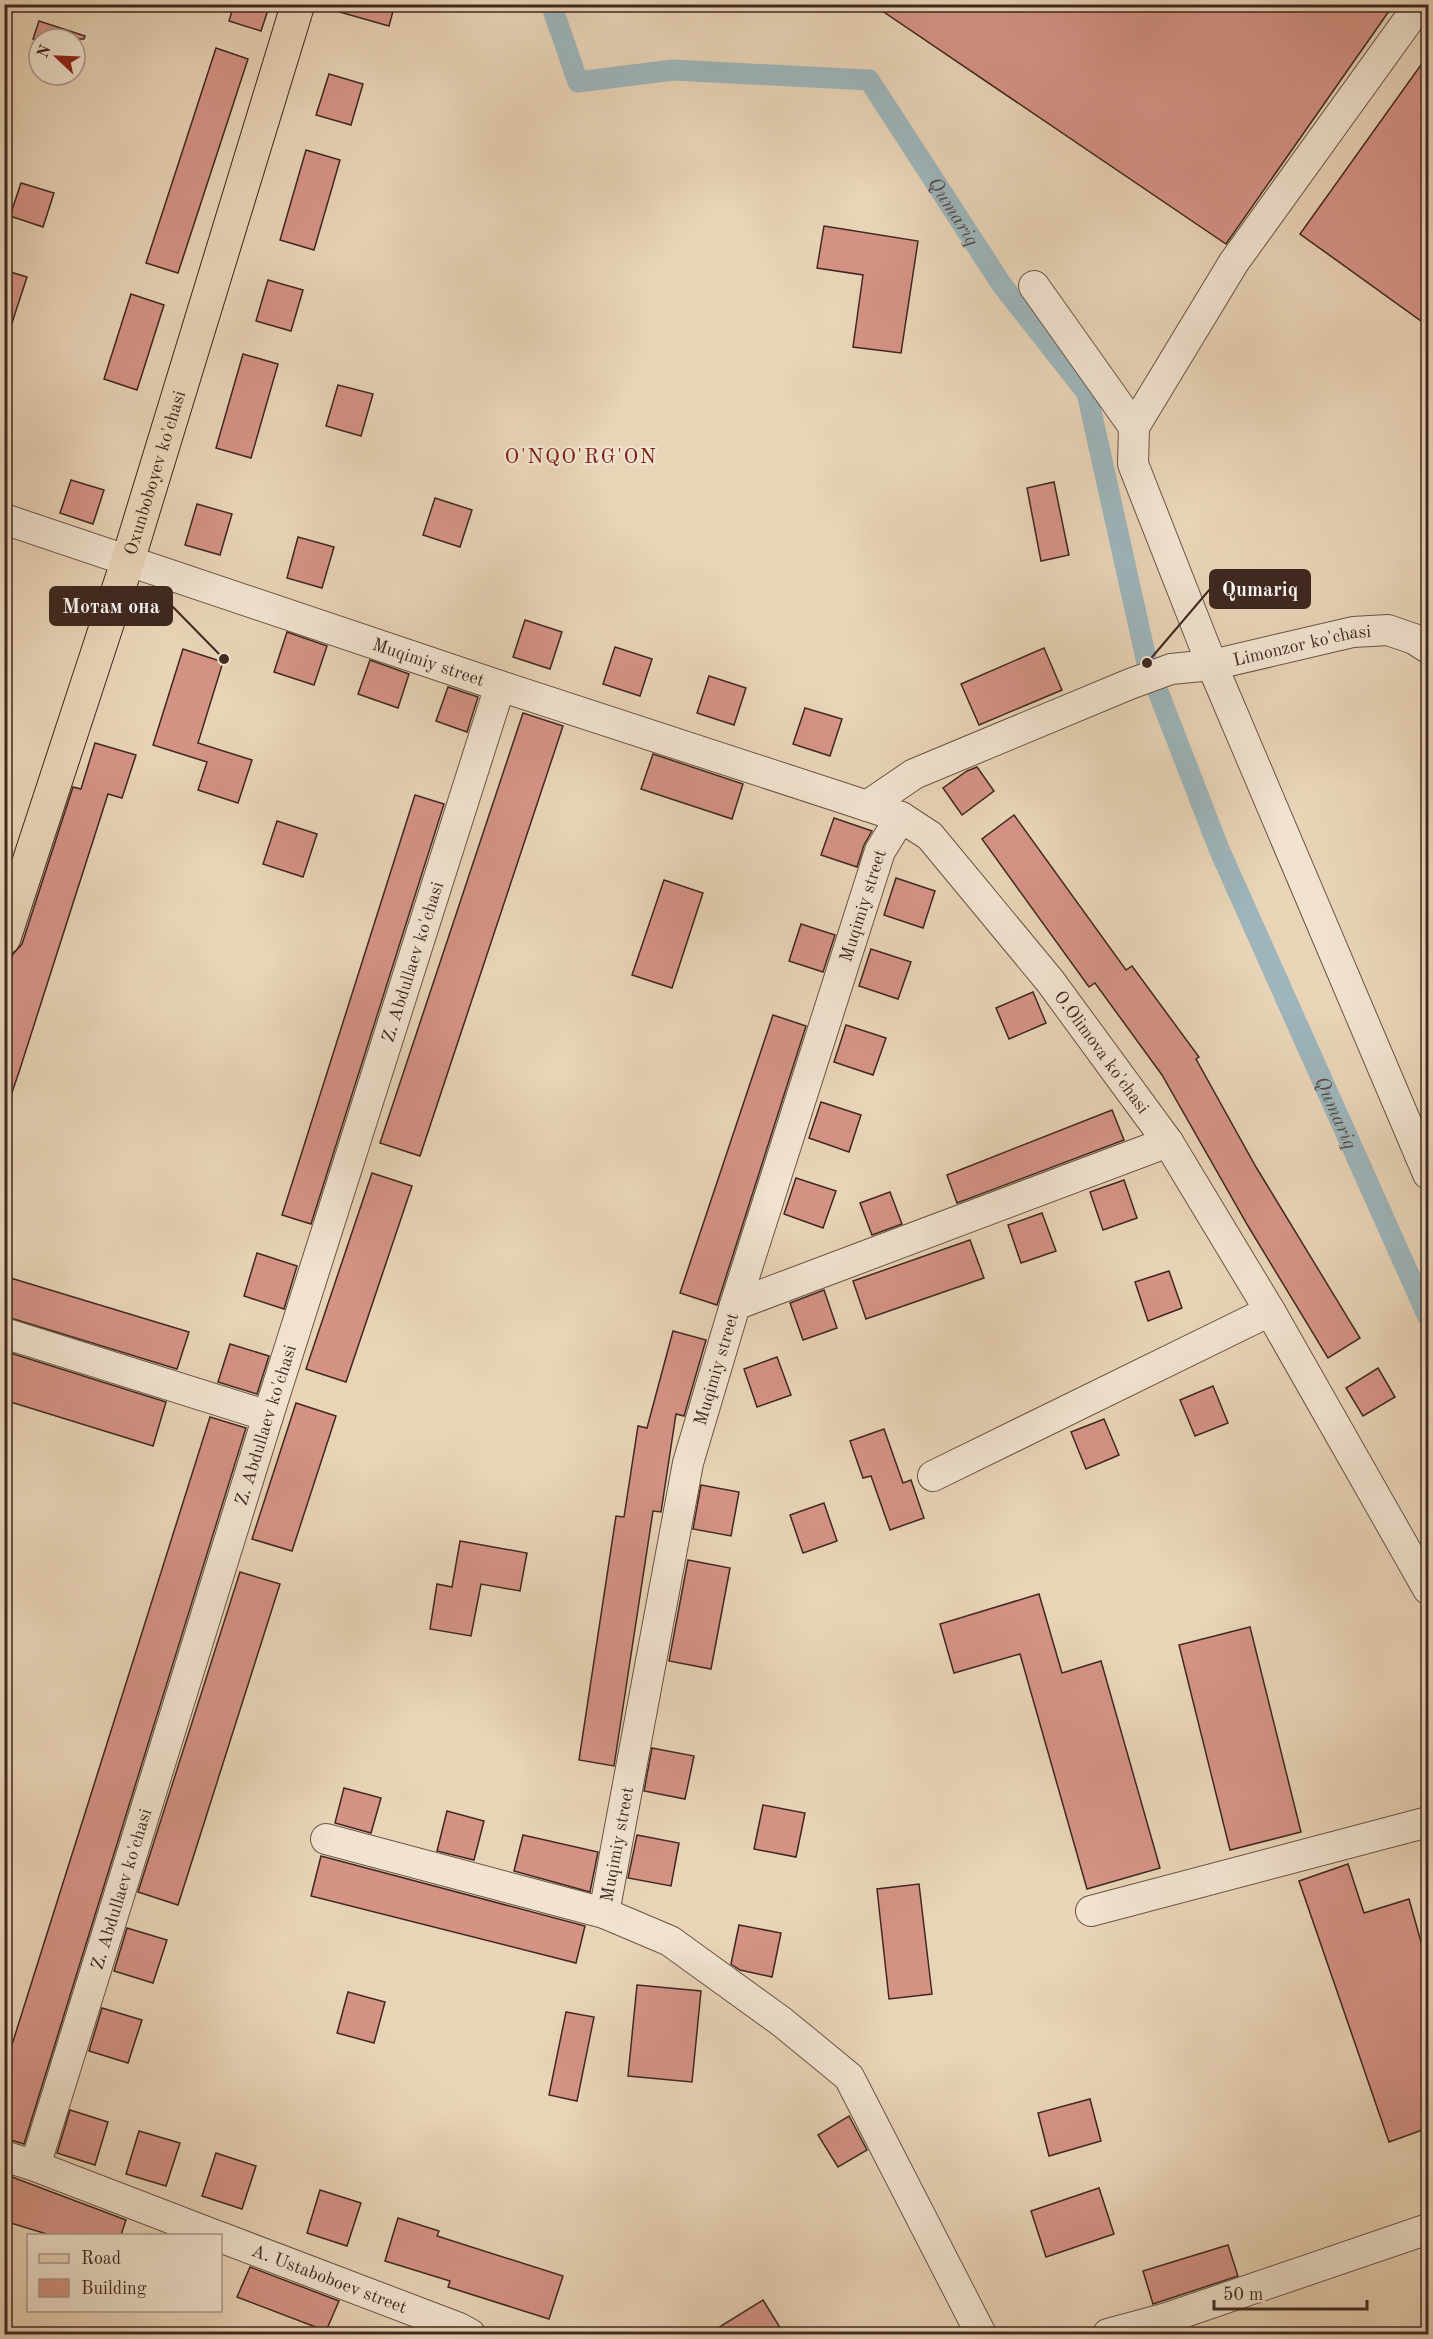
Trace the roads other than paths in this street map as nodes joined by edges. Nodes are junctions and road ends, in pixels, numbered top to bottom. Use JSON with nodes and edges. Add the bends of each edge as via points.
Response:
{"nodes":[{"id":1,"x":298,"y":4,"type":"edge"},
{"id":2,"x":1420,"y":4,"type":"edge"},
{"id":3,"x":1034,"y":286,"type":"dead end"},
{"id":4,"x":1134,"y":427,"type":"junction"},
{"id":5,"x":4,"y":519,"type":"edge"},
{"id":6,"x":128,"y":560,"type":"junction"},
{"id":7,"x":1428,"y":648,"type":"edge"},
{"id":8,"x":1212,"y":665,"type":"junction"},
{"id":9,"x":500,"y":686,"type":"junction"},
{"id":10,"x":867,"y":806,"type":"junction"},
{"id":11,"x":901,"y":816,"type":"junction"},
{"id":12,"x":4,"y":938,"type":"edge"},
{"id":13,"x":1168,"y":1142,"type":"junction"},
{"id":14,"x":1428,"y":1174,"type":"edge"},
{"id":15,"x":735,"y":1305,"type":"junction"},
{"id":16,"x":1270,"y":1311,"type":"junction"},
{"id":17,"x":4,"y":1333,"type":"edge"},
{"id":18,"x":268,"y":1416,"type":"junction"},
{"id":19,"x":933,"y":1476,"type":"dead end"},
{"id":20,"x":1428,"y":1589,"type":"edge"},
{"id":21,"x":1428,"y":1822,"type":"edge"},
{"id":22,"x":326,"y":1839,"type":"dead end"},
{"id":23,"x":1091,"y":1911,"type":"dead end"},
{"id":24,"x":604,"y":1913,"type":"junction"},
{"id":25,"x":4,"y":2156,"type":"edge"},
{"id":26,"x":35,"y":2166,"type":"junction"},
{"id":27,"x":1428,"y":2229,"type":"edge"},
{"id":28,"x":214,"y":2234,"type":"edge"},
{"id":29,"x":222,"y":2237,"type":"edge"},
{"id":30,"x":471,"y":2334,"type":"edge"},
{"id":31,"x":981,"y":2334,"type":"edge"},
{"id":32,"x":1108,"y":2334,"type":"edge"}],
"edges":[{"from":1,"to":6,"type":"main road","name":"Oxunboboyev ko'chasi"},
{"from":2,"to":4,"type":"street","via":[[1234,262]]},
{"from":3,"to":4,"type":"street"},
{"from":4,"to":8,"type":"street","via":[[1133,464]]},
{"from":5,"to":6,"type":"street","name":"Muqimiy street"},
{"from":6,"to":9,"type":"street","name":"Muqimiy street"},
{"from":6,"to":12,"type":"main road","name":"Oxunboboyev ko'chasi"},
{"from":7,"to":8,"type":"street","name":"Limonzor ko'chasi","via":[[1388,630],[1353,632]]},
{"from":8,"to":10,"type":"street","name":"Limonzor ko'chasi","via":[[1171,669],[1130,684],[914,774]]},
{"from":8,"to":14,"type":"street"},
{"from":9,"to":10,"type":"street","name":"Muqimiy street"},
{"from":9,"to":18,"type":"street","name":"Z. Abdullaev ko'chasi"},
{"from":10,"to":11,"type":"street","name":"Muqimiy street"},
{"from":11,"to":13,"type":"street","name":"O.Olimova ko'chasi","via":[[930,836],[1042,971]]},
{"from":11,"to":15,"type":"street","name":"Muqimiy street","via":[[880,852]]},
{"from":13,"to":15,"type":"street"},
{"from":13,"to":16,"type":"street","name":"O.Olimova ko'chasi"},
{"from":15,"to":24,"type":"street","name":"Muqimiy street","via":[[688,1463]]},
{"from":16,"to":19,"type":"street"},
{"from":16,"to":20,"type":"street","name":"O.Olimova ko'chasi"},
{"from":17,"to":18,"type":"street"},
{"from":18,"to":26,"type":"street","name":"Z. Abdullaev ko'chasi"},
{"from":21,"to":23,"type":"street"},
{"from":22,"to":24,"type":"street"},
{"from":24,"to":31,"type":"street","via":[[670,1941],[782,2022],[849,2077]]},
{"from":25,"to":26,"type":"street","name":"A. Ustaboboev street"},
{"from":26,"to":28,"type":"street","name":"A. Ustaboboev street"},
{"from":27,"to":32,"type":"street","via":[[1167,2318]]},
{"from":29,"to":30,"type":"street","name":"A. Ustaboboev street"}]}
